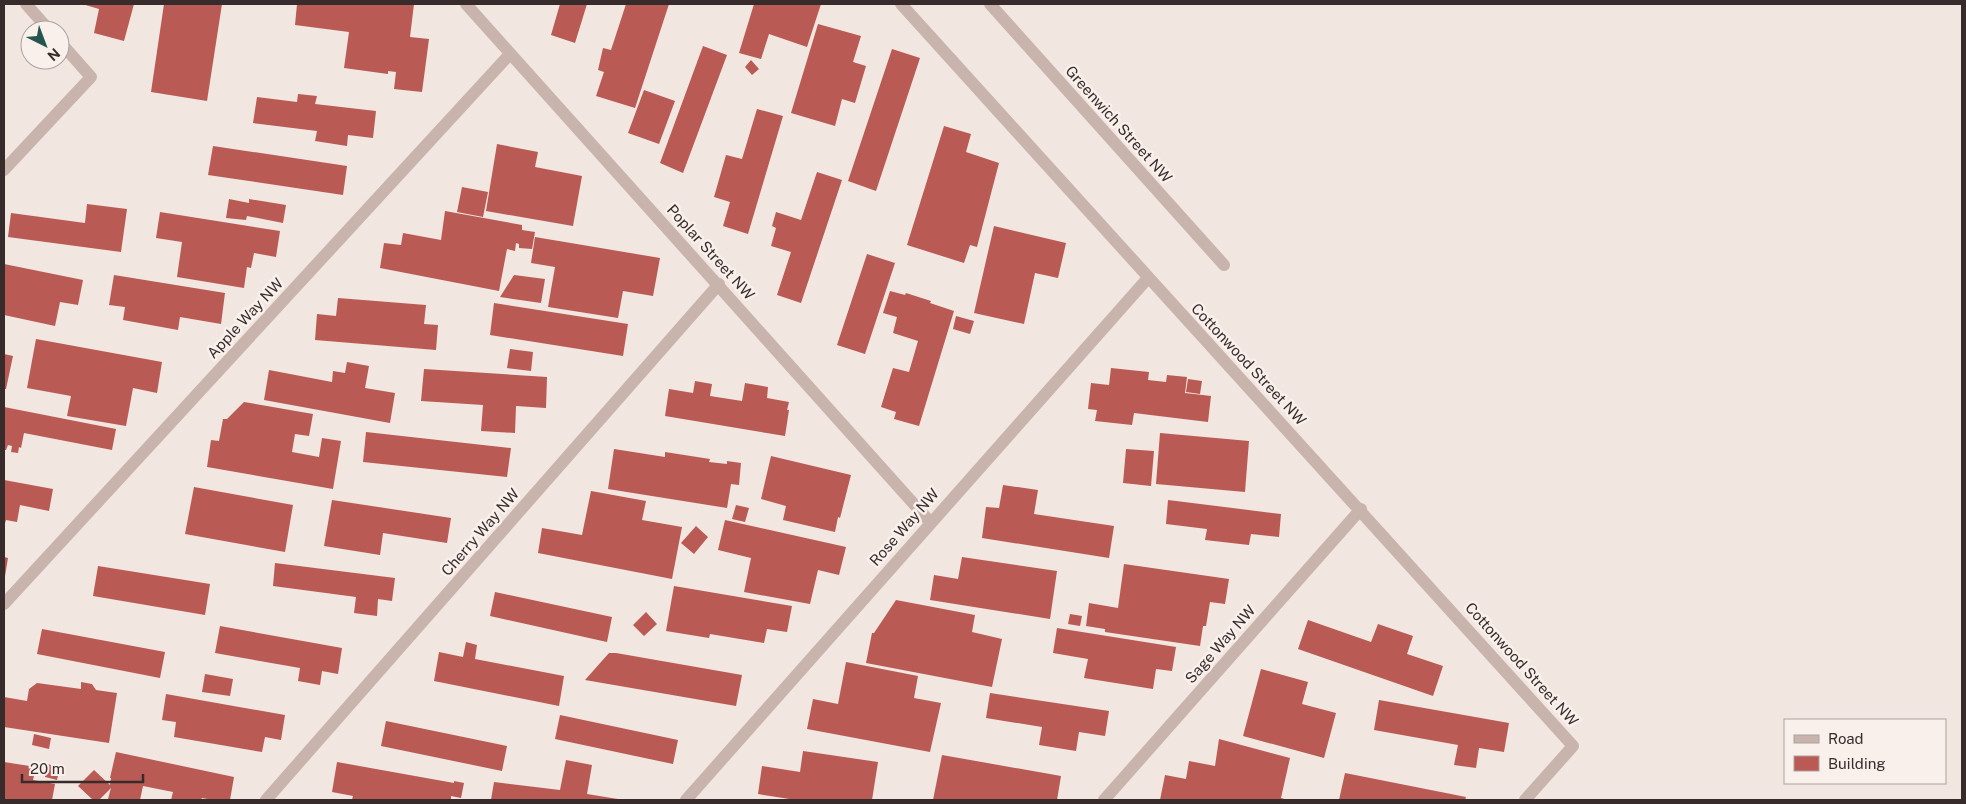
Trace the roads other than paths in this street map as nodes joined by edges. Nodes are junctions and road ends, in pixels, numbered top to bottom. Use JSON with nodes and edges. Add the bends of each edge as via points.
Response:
{"nodes":[{"id":1,"x":26,"y":4,"type":"edge"},
{"id":2,"x":466,"y":4,"type":"edge"},
{"id":3,"x":901,"y":4,"type":"edge"},
{"id":4,"x":990,"y":4,"type":"edge"},
{"id":5,"x":40,"y":20,"type":"edge"},
{"id":6,"x":70,"y":53,"type":"edge"},
{"id":7,"x":510,"y":54,"type":"junction"},
{"id":8,"x":4,"y":170,"type":"edge"},
{"id":9,"x":1224,"y":265,"type":"dead end"},
{"id":10,"x":1148,"y":278,"type":"junction"},
{"id":11,"x":718,"y":284,"type":"junction"},
{"id":12,"x":1361,"y":509,"type":"junction"},
{"id":13,"x":930,"y":522,"type":"junction"},
{"id":14,"x":4,"y":604,"type":"edge"},
{"id":15,"x":266,"y":800,"type":"edge"},
{"id":16,"x":686,"y":800,"type":"edge"},
{"id":17,"x":1104,"y":800,"type":"edge"},
{"id":18,"x":1525,"y":800,"type":"edge"}],
"edges":[{"from":1,"to":5,"type":"street"},
{"from":2,"to":7,"type":"street","name":"Poplar Street NW"},
{"from":3,"to":10,"type":"street","name":"Cottonwood Street NW"},
{"from":4,"to":9,"type":"street","name":"Greenwich Street NW"},
{"from":6,"to":8,"type":"street","via":[[91,77]]},
{"from":7,"to":11,"type":"street","name":"Poplar Street NW"},
{"from":7,"to":14,"type":"street","name":"Apple Way NW"},
{"from":10,"to":12,"type":"street","name":"Cottonwood Street NW"},
{"from":10,"to":13,"type":"street","name":"Rose Way NW"},
{"from":11,"to":13,"type":"street","name":"Poplar Street NW"},
{"from":11,"to":15,"type":"street","name":"Cherry Way NW"},
{"from":12,"to":17,"type":"street","name":"Sage Way NW"},
{"from":12,"to":18,"type":"street","name":"Cottonwood Street NW","via":[[1573,746]]},
{"from":13,"to":16,"type":"street","name":"Rose Way NW"}]}
